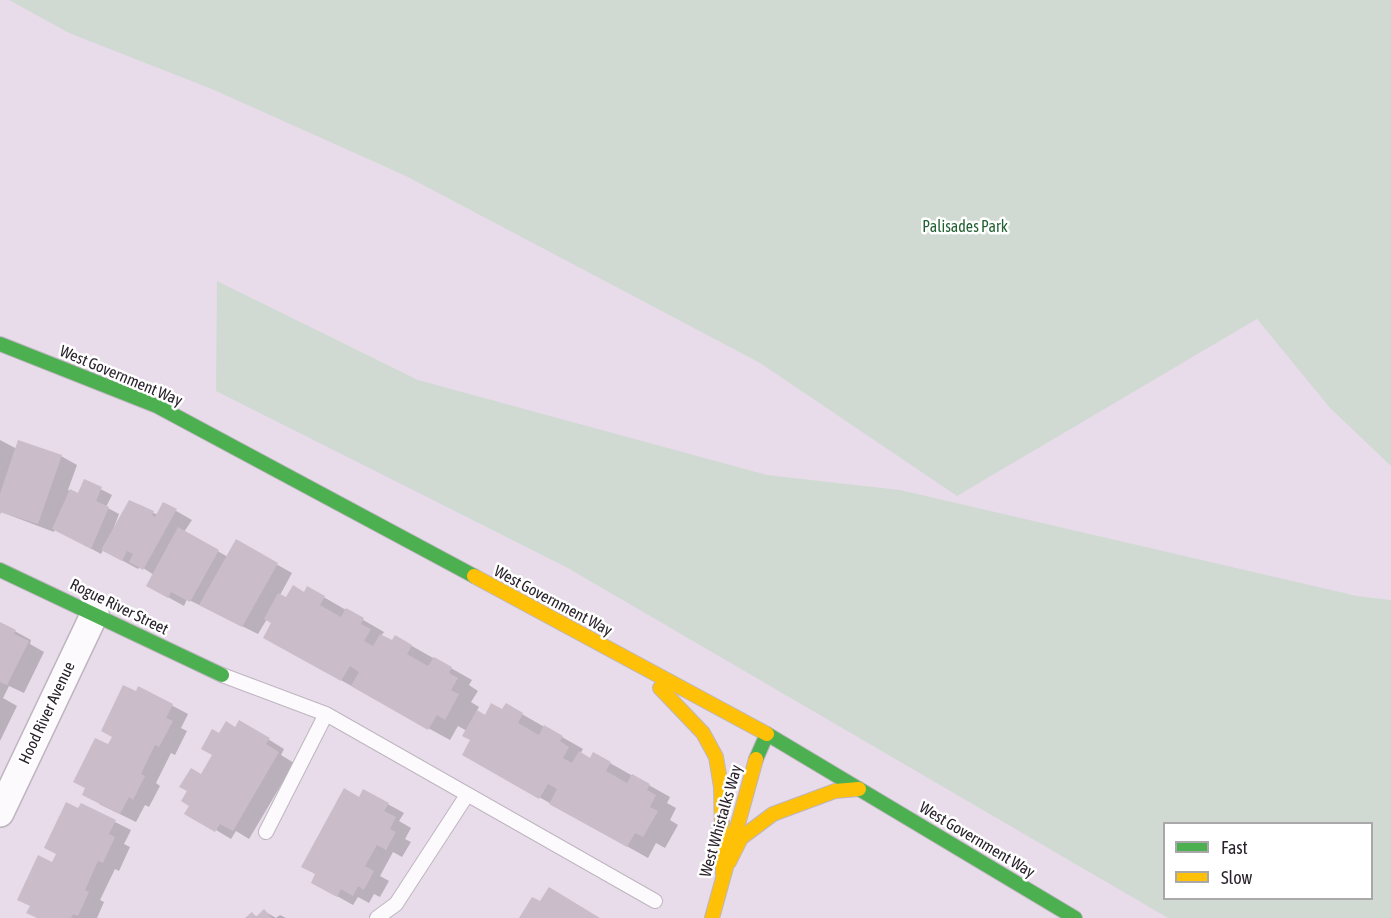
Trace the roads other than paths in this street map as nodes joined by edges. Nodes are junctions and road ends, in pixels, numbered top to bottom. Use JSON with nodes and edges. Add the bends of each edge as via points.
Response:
{"nodes":[{"id":1,"x":0,"y":344,"type":"edge"},
{"id":2,"x":0,"y":570,"type":"edge"},
{"id":3,"x":95,"y":613,"type":"junction"},
{"id":4,"x":641,"y":667,"type":"junction"},
{"id":5,"x":222,"y":675,"type":"joint"},
{"id":6,"x":326,"y":714,"type":"junction"},
{"id":7,"x":767,"y":734,"type":"junction"},
{"id":8,"x":859,"y":789,"type":"junction"},
{"id":9,"x":466,"y":795,"type":"junction"},
{"id":10,"x":0,"y":813,"type":"edge"},
{"id":11,"x":266,"y":832,"type":"dead end"},
{"id":12,"x":723,"y":874,"type":"junction"},
{"id":13,"x":655,"y":901,"type":"dead end"},
{"id":14,"x":377,"y":918,"type":"edge"},
{"id":15,"x":712,"y":918,"type":"edge"},
{"id":16,"x":1075,"y":918,"type":"edge"}],
"edges":[{"from":1,"to":4,"type":"main road","name":"West Government Way","via":[[157,406]]},
{"from":2,"to":3,"type":"main road","name":"Rogue River Street"},
{"from":3,"to":5,"type":"main road","name":"Rogue River Street"},
{"from":3,"to":10,"type":"street","name":"Hood River Avenue"},
{"from":4,"to":7,"type":"main road","name":"West Government Way"},
{"from":4,"to":12,"type":"main road","via":[[703,733],[716,757],[721,787]]},
{"from":5,"to":6,"type":"lane"},
{"from":6,"to":9,"type":"lane"},
{"from":6,"to":11,"type":"lane"},
{"from":7,"to":8,"type":"main road","name":"West Government Way"},
{"from":7,"to":12,"type":"main road","name":"West Whistalks Way"},
{"from":8,"to":12,"type":"main road","via":[[835,791],[773,814],[741,838]]},
{"from":8,"to":16,"type":"main road","name":"West Government Way"},
{"from":9,"to":13,"type":"lane"},
{"from":9,"to":14,"type":"lane","via":[[396,904]]},
{"from":12,"to":15,"type":"main road","name":"West Whistalks Way"}]}
